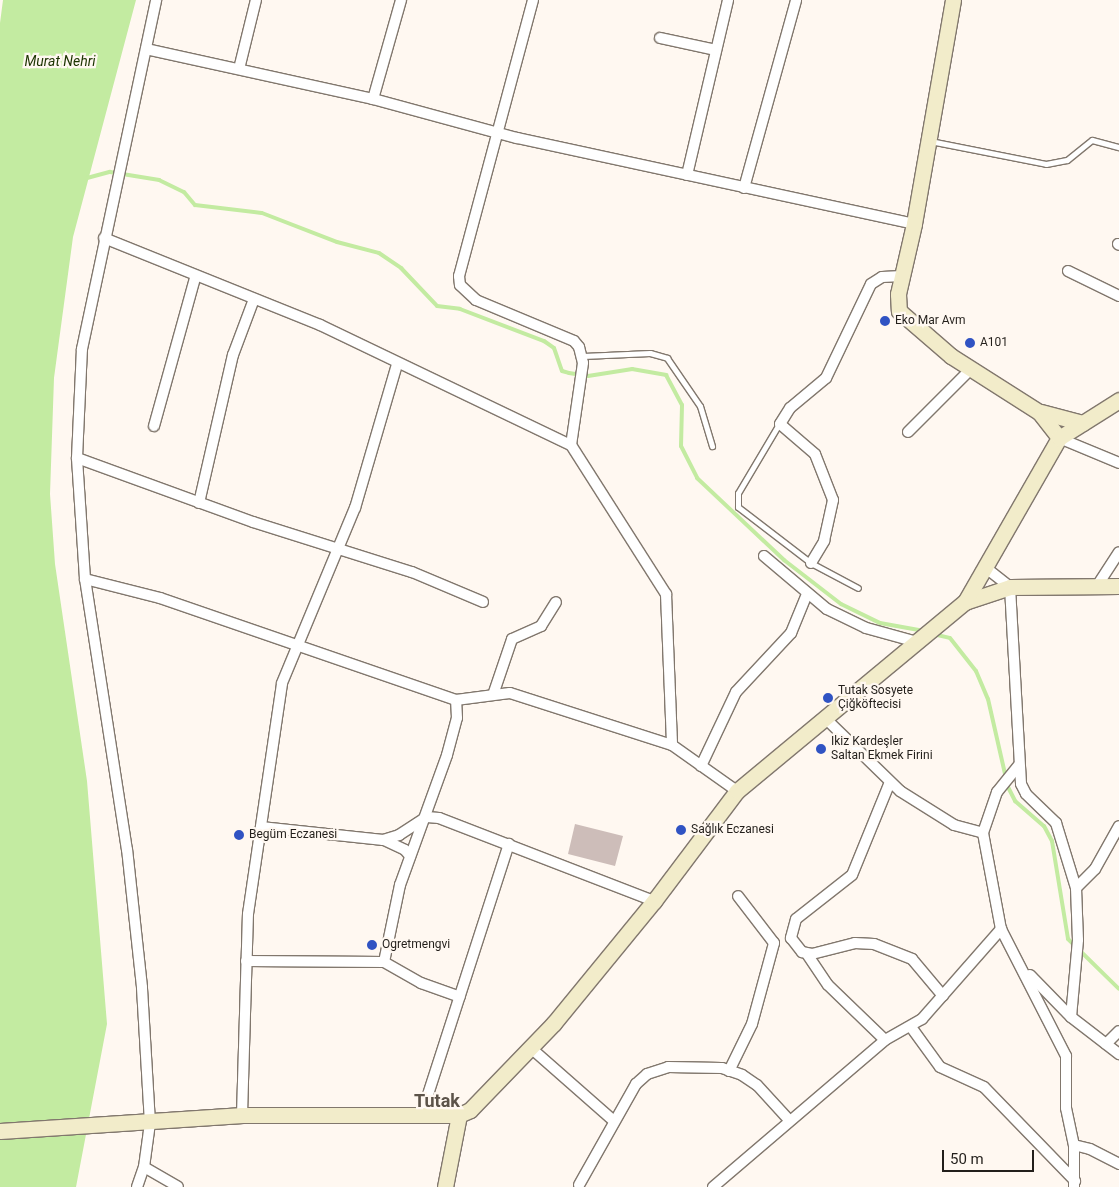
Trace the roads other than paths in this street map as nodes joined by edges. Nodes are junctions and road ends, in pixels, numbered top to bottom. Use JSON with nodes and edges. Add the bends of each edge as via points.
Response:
{"nodes":[{"id":1,"x":156,"y":0,"type":"edge"},
{"id":2,"x":256,"y":0,"type":"edge"},
{"id":3,"x":401,"y":0,"type":"edge"},
{"id":4,"x":534,"y":0,"type":"edge"},
{"id":5,"x":728,"y":0,"type":"edge"},
{"id":6,"x":796,"y":0,"type":"edge"},
{"id":7,"x":953,"y":0,"type":"edge"},
{"id":8,"x":660,"y":38,"type":"dead end"},
{"id":9,"x":146,"y":49,"type":"junction"},
{"id":10,"x":716,"y":50,"type":"junction"},
{"id":11,"x":239,"y":70,"type":"junction"},
{"id":12,"x":373,"y":99,"type":"junction"},
{"id":13,"x":497,"y":133,"type":"junction"},
{"id":14,"x":929,"y":140,"type":"junction"},
{"id":15,"x":1119,"y":147,"type":"edge"},
{"id":16,"x":687,"y":175,"type":"junction"},
{"id":17,"x":744,"y":188,"type":"junction"},
{"id":18,"x":914,"y":224,"type":"junction"},
{"id":19,"x":104,"y":238,"type":"junction"},
{"id":20,"x":1068,"y":271,"type":"dead end"},
{"id":21,"x":902,"y":276,"type":"junction"},
{"id":22,"x":195,"y":278,"type":"junction"},
{"id":23,"x":1119,"y":296,"type":"edge"},
{"id":24,"x":254,"y":299,"type":"junction"},
{"id":25,"x":583,"y":359,"type":"junction"},
{"id":26,"x":397,"y":364,"type":"junction"},
{"id":27,"x":972,"y":369,"type":"junction"},
{"id":28,"x":1119,"y":400,"type":"edge"},
{"id":29,"x":1039,"y":412,"type":"junction"},
{"id":30,"x":1084,"y":423,"type":"junction"},
{"id":31,"x":780,"y":424,"type":"junction"},
{"id":32,"x":154,"y":426,"type":"dead end"},
{"id":33,"x":908,"y":432,"type":"dead end"},
{"id":34,"x":1059,"y":438,"type":"junction"},
{"id":35,"x":571,"y":445,"type":"junction"},
{"id":36,"x":712,"y":446,"type":"dead end"},
{"id":37,"x":77,"y":458,"type":"junction"},
{"id":38,"x":1119,"y":463,"type":"edge"},
{"id":39,"x":199,"y":503,"type":"junction"},
{"id":40,"x":339,"y":550,"type":"junction"},
{"id":41,"x":1119,"y":552,"type":"edge"},
{"id":42,"x":764,"y":556,"type":"dead end"},
{"id":43,"x":811,"y":563,"type":"junction"},
{"id":44,"x":986,"y":568,"type":"junction"},
{"id":45,"x":85,"y":578,"type":"junction"},
{"id":46,"x":1097,"y":586,"type":"junction"},
{"id":47,"x":1119,"y":586,"type":"edge"},
{"id":48,"x":1010,"y":587,"type":"junction"},
{"id":49,"x":858,"y":588,"type":"dead end"},
{"id":50,"x":807,"y":594,"type":"junction"},
{"id":51,"x":483,"y":602,"type":"dead end"},
{"id":52,"x":556,"y":602,"type":"dead end"},
{"id":53,"x":966,"y":602,"type":"junction"},
{"id":54,"x":919,"y":640,"type":"junction"},
{"id":55,"x":296,"y":647,"type":"junction"},
{"id":56,"x":494,"y":692,"type":"junction"},
{"id":57,"x":456,"y":700,"type":"junction"},
{"id":58,"x":825,"y":718,"type":"junction"},
{"id":59,"x":672,"y":745,"type":"junction"},
{"id":60,"x":1019,"y":765,"type":"junction"},
{"id":61,"x":701,"y":766,"type":"junction"},
{"id":62,"x":890,"y":782,"type":"junction"},
{"id":63,"x":737,"y":791,"type":"junction"},
{"id":64,"x":427,"y":817,"type":"junction"},
{"id":65,"x":1119,"y":826,"type":"edge"},
{"id":66,"x":261,"y":827,"type":"junction"},
{"id":67,"x":983,"y":833,"type":"junction"},
{"id":68,"x":383,"y":840,"type":"junction"},
{"id":69,"x":509,"y":844,"type":"junction"},
{"id":70,"x":410,"y":856,"type":"junction"},
{"id":71,"x":1076,"y":888,"type":"junction"},
{"id":72,"x":738,"y":896,"type":"dead end"},
{"id":73,"x":654,"y":901,"type":"junction"},
{"id":74,"x":1001,"y":928,"type":"junction"},
{"id":75,"x":791,"y":938,"type":"junction"},
{"id":76,"x":774,"y":943,"type":"junction"},
{"id":77,"x":807,"y":954,"type":"junction"},
{"id":78,"x":246,"y":961,"type":"junction"},
{"id":79,"x":384,"y":962,"type":"junction"},
{"id":80,"x":1026,"y":971,"type":"junction"},
{"id":81,"x":943,"y":996,"type":"junction"},
{"id":82,"x":460,"y":997,"type":"junction"},
{"id":83,"x":1071,"y":1016,"type":"junction"},
{"id":84,"x":911,"y":1027,"type":"junction"},
{"id":85,"x":1119,"y":1031,"type":"edge"},
{"id":86,"x":885,"y":1040,"type":"junction"},
{"id":87,"x":1106,"y":1044,"type":"junction"},
{"id":88,"x":532,"y":1049,"type":"junction"},
{"id":89,"x":1119,"y":1054,"type":"edge"},
{"id":90,"x":729,"y":1071,"type":"junction"},
{"id":91,"x":422,"y":1113,"type":"junction"},
{"id":92,"x":242,"y":1115,"type":"junction"},
{"id":93,"x":459,"y":1115,"type":"junction"},
{"id":94,"x":789,"y":1120,"type":"junction"},
{"id":95,"x":614,"y":1121,"type":"junction"},
{"id":96,"x":150,"y":1123,"type":"junction"},
{"id":97,"x":0,"y":1131,"type":"edge"},
{"id":98,"x":1074,"y":1146,"type":"junction"},
{"id":99,"x":1119,"y":1164,"type":"edge"},
{"id":100,"x":144,"y":1167,"type":"junction"},
{"id":101,"x":1075,"y":1184,"type":"edge"},
{"id":102,"x":579,"y":1185,"type":"dead end"},
{"id":103,"x":137,"y":1187,"type":"edge"},
{"id":104,"x":178,"y":1187,"type":"edge"},
{"id":105,"x":445,"y":1187,"type":"edge"},
{"id":106,"x":712,"y":1187,"type":"edge"}],
"edges":[{"from":1,"to":9,"type":"street"},
{"from":2,"to":11,"type":"street"},
{"from":3,"to":12,"type":"street"},
{"from":4,"to":13,"type":"street"},
{"from":5,"to":10,"type":"street"},
{"from":6,"to":17,"type":"street"},
{"from":7,"to":14,"type":"main road"},
{"from":8,"to":10,"type":"street"},
{"from":9,"to":11,"type":"street"},
{"from":9,"to":19,"type":"street"},
{"from":10,"to":16,"type":"street"},
{"from":11,"to":12,"type":"street"},
{"from":12,"to":13,"type":"street"},
{"from":13,"to":16,"type":"street"},
{"from":13,"to":25,"type":"street","via":[[459,276],[460,285],[476,300],[574,341]]},
{"from":14,"to":15,"type":"lane","via":[[1046,164],[1067,160],[1092,140]]},
{"from":14,"to":18,"type":"main road"},
{"from":16,"to":17,"type":"street"},
{"from":17,"to":18,"type":"street"},
{"from":18,"to":21,"type":"main road"},
{"from":19,"to":22,"type":"street"},
{"from":19,"to":37,"type":"street","via":[[82,349]]},
{"from":20,"to":23,"type":"street"},
{"from":21,"to":27,"type":"main road","via":[[899,311],[912,326]]},
{"from":21,"to":31,"type":"street","via":[[882,277],[871,284],[826,378],[790,408]]},
{"from":22,"to":24,"type":"street"},
{"from":22,"to":32,"type":"street"},
{"from":24,"to":26,"type":"street"},
{"from":24,"to":39,"type":"street","via":[[233,355]]},
{"from":25,"to":35,"type":"street"},
{"from":25,"to":36,"type":"lane","via":[[650,352],[667,358],[700,406]]},
{"from":26,"to":35,"type":"street"},
{"from":26,"to":40,"type":"street","via":[[355,508]]},
{"from":27,"to":29,"type":"main road"},
{"from":27,"to":33,"type":"street"},
{"from":28,"to":30,"type":"main road"},
{"from":29,"to":30,"type":"main road"},
{"from":29,"to":34,"type":"main road"},
{"from":30,"to":34,"type":"main road"},
{"from":31,"to":43,"type":"street","via":[[815,454],[833,500],[824,541]]},
{"from":31,"to":43,"type":"lane","via":[[736,502],[740,510]]},
{"from":34,"to":38,"type":"street"},
{"from":34,"to":44,"type":"main road"},
{"from":35,"to":59,"type":"street","via":[[666,594]]},
{"from":37,"to":39,"type":"street"},
{"from":37,"to":45,"type":"street"},
{"from":39,"to":40,"type":"street"},
{"from":40,"to":51,"type":"street","via":[[424,576]]},
{"from":40,"to":55,"type":"street"},
{"from":41,"to":46,"type":"street"},
{"from":42,"to":50,"type":"street"},
{"from":43,"to":49,"type":"lane"},
{"from":44,"to":48,"type":"street"},
{"from":44,"to":53,"type":"main road"},
{"from":45,"to":55,"type":"street","via":[[160,598]]},
{"from":45,"to":96,"type":"street","via":[[127,850],[142,987]]},
{"from":46,"to":47,"type":"main road"},
{"from":46,"to":48,"type":"main road"},
{"from":48,"to":53,"type":"main road"},
{"from":48,"to":60,"type":"street"},
{"from":50,"to":54,"type":"street","via":[[845,619]]},
{"from":50,"to":61,"type":"street","via":[[791,633],[736,692]]},
{"from":52,"to":56,"type":"street","via":[[541,626],[512,639]]},
{"from":53,"to":54,"type":"main road","via":[[949,619]]},
{"from":54,"to":58,"type":"main road"},
{"from":55,"to":57,"type":"street"},
{"from":55,"to":66,"type":"street","via":[[282,683]]},
{"from":56,"to":57,"type":"street"},
{"from":56,"to":59,"type":"street","via":[[510,693]]},
{"from":57,"to":64,"type":"street","via":[[457,718]]},
{"from":58,"to":62,"type":"street"},
{"from":58,"to":63,"type":"main road"},
{"from":59,"to":61,"type":"street"},
{"from":60,"to":67,"type":"street","via":[[998,792]]},
{"from":60,"to":71,"type":"street","via":[[1026,794],[1056,823]]},
{"from":61,"to":63,"type":"street"},
{"from":62,"to":67,"type":"street","via":[[934,815]]},
{"from":62,"to":75,"type":"street","via":[[852,875],[796,919]]},
{"from":63,"to":73,"type":"main road"},
{"from":64,"to":68,"type":"street","via":[[399,835]]},
{"from":64,"to":69,"type":"street","via":[[451,822]]},
{"from":64,"to":70,"type":"street"},
{"from":65,"to":71,"type":"street","via":[[1095,869]]},
{"from":66,"to":68,"type":"street"},
{"from":66,"to":78,"type":"street"},
{"from":67,"to":74,"type":"street"},
{"from":68,"to":70,"type":"street","via":[[405,850]]},
{"from":69,"to":73,"type":"street"},
{"from":69,"to":82,"type":"street"},
{"from":70,"to":79,"type":"street","via":[[391,919]]},
{"from":71,"to":83,"type":"street","via":[[1078,940]]},
{"from":72,"to":76,"type":"street"},
{"from":73,"to":88,"type":"main road"},
{"from":74,"to":80,"type":"street"},
{"from":74,"to":81,"type":"street"},
{"from":75,"to":76,"type":"street"},
{"from":75,"to":77,"type":"street"},
{"from":76,"to":90,"type":"street","via":[[752,1024]]},
{"from":77,"to":81,"type":"street","via":[[855,942],[874,944],[912,959]]},
{"from":77,"to":86,"type":"street","via":[[828,985]]},
{"from":78,"to":79,"type":"street"},
{"from":78,"to":92,"type":"street"},
{"from":79,"to":82,"type":"street","via":[[421,983]]},
{"from":80,"to":83,"type":"street"},
{"from":80,"to":98,"type":"street","via":[[1066,1056],[1066,1108]]},
{"from":81,"to":84,"type":"street"},
{"from":82,"to":91,"type":"street"},
{"from":83,"to":87,"type":"street"},
{"from":84,"to":86,"type":"street"},
{"from":84,"to":101,"type":"street","via":[[940,1067],[984,1087]]},
{"from":85,"to":87,"type":"street"},
{"from":86,"to":94,"type":"street"},
{"from":87,"to":89,"type":"street"},
{"from":88,"to":93,"type":"main road","via":[[478,1104]]},
{"from":88,"to":95,"type":"street"},
{"from":90,"to":94,"type":"street","via":[[757,1085]]},
{"from":90,"to":95,"type":"street","via":[[698,1066],[668,1067],[647,1074],[636,1084]]},
{"from":91,"to":92,"type":"main road"},
{"from":91,"to":93,"type":"main road"},
{"from":92,"to":96,"type":"main road"},
{"from":93,"to":105,"type":"main road"},
{"from":94,"to":106,"type":"street"},
{"from":95,"to":102,"type":"street"},
{"from":96,"to":97,"type":"main road"},
{"from":96,"to":100,"type":"street"},
{"from":98,"to":99,"type":"street","via":[[1090,1149]]},
{"from":98,"to":101,"type":"street"},
{"from":100,"to":103,"type":"street"},
{"from":100,"to":104,"type":"street"}]}
